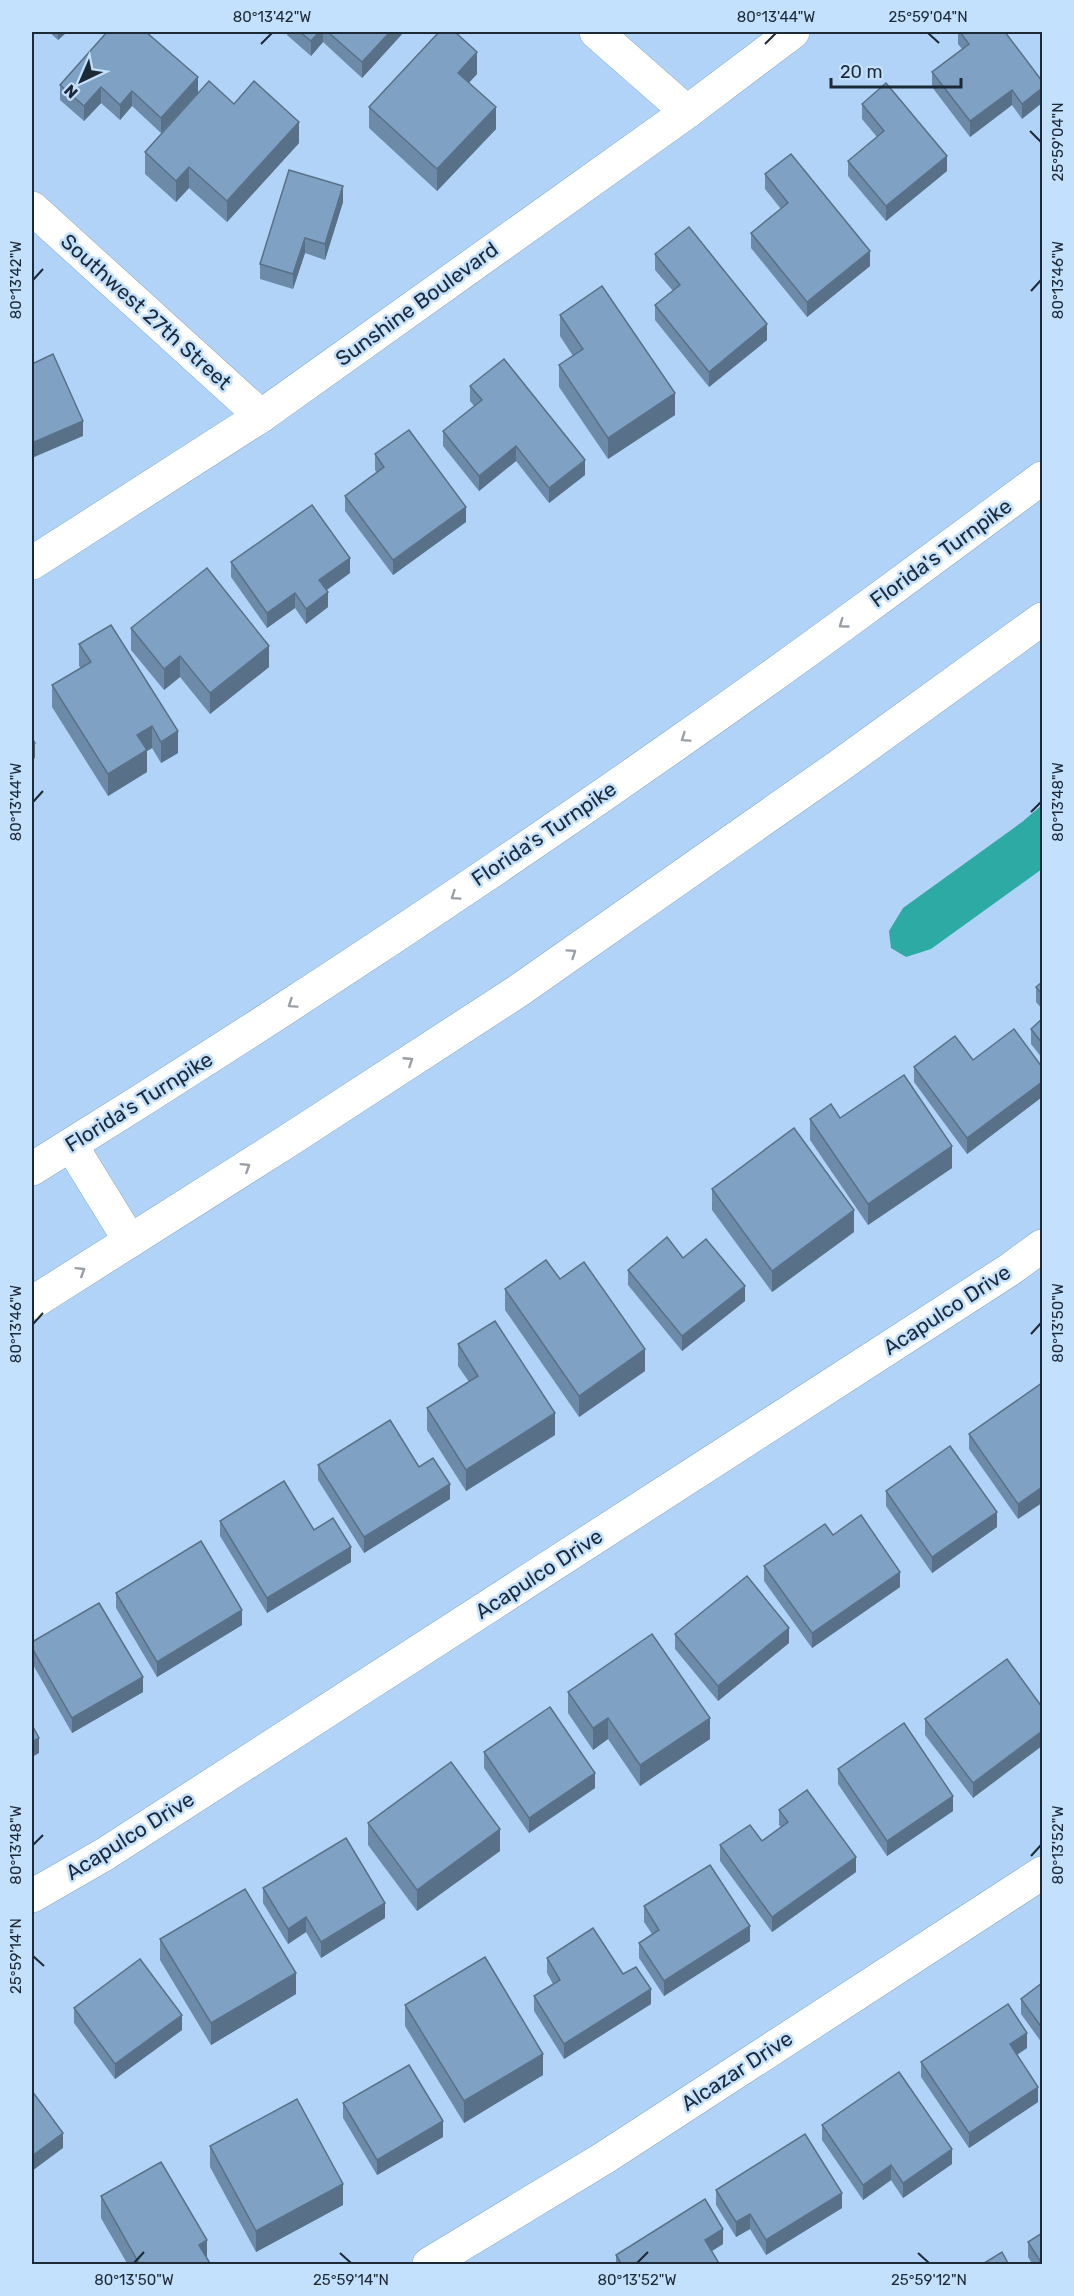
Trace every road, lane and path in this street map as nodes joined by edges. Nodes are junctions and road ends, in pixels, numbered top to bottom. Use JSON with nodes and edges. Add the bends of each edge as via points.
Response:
{"nodes":[{"id":1,"x":596,"y":32,"type":"edge"},
{"id":2,"x":793,"y":32,"type":"edge"},
{"id":3,"x":687,"y":112,"type":"junction"},
{"id":4,"x":32,"y":208,"type":"edge"},
{"id":5,"x":261,"y":416,"type":"junction"},
{"id":6,"x":1042,"y":478,"type":"edge"},
{"id":7,"x":32,"y":563,"type":"edge"},
{"id":8,"x":1042,"y":619,"type":"edge"},
{"id":9,"x":71,"y":1145,"type":"junction"},
{"id":10,"x":32,"y":1169,"type":"edge"},
{"id":11,"x":130,"y":1240,"type":"junction"},
{"id":12,"x":1042,"y":1246,"type":"edge"},
{"id":13,"x":32,"y":1303,"type":"edge"},
{"id":14,"x":1042,"y":1873,"type":"edge"},
{"id":15,"x":32,"y":1896,"type":"edge"},
{"id":16,"x":429,"y":2265,"type":"edge"}],
"edges":[{"from":1,"to":3,"type":"main road"},
{"from":2,"to":3,"type":"main road","name":"Sunshine Boulevard"},
{"from":3,"to":5,"type":"main road","name":"Sunshine Boulevard"},
{"from":4,"to":5,"type":"main road","name":"Southwest 27th Street"},
{"from":5,"to":7,"type":"main road","name":"Sunshine Boulevard"},
{"from":6,"to":9,"type":"main road","name":"Florida's Turnpike","one_way":true,"via":[[660,755],[240,1039]]},
{"from":11,"to":8,"type":"main road","one_way":true,"via":[[518,991]]},
{"from":9,"to":10,"type":"main road","name":"Florida's Turnpike"},
{"from":9,"to":11,"type":"main road"},
{"from":13,"to":11,"type":"main road","one_way":true},
{"from":12,"to":15,"type":"main road","name":"Acapulco Drive","via":[[115,1848]]},
{"from":14,"to":16,"type":"main road","name":"Alcazar Drive","via":[[604,2158]]}]}
